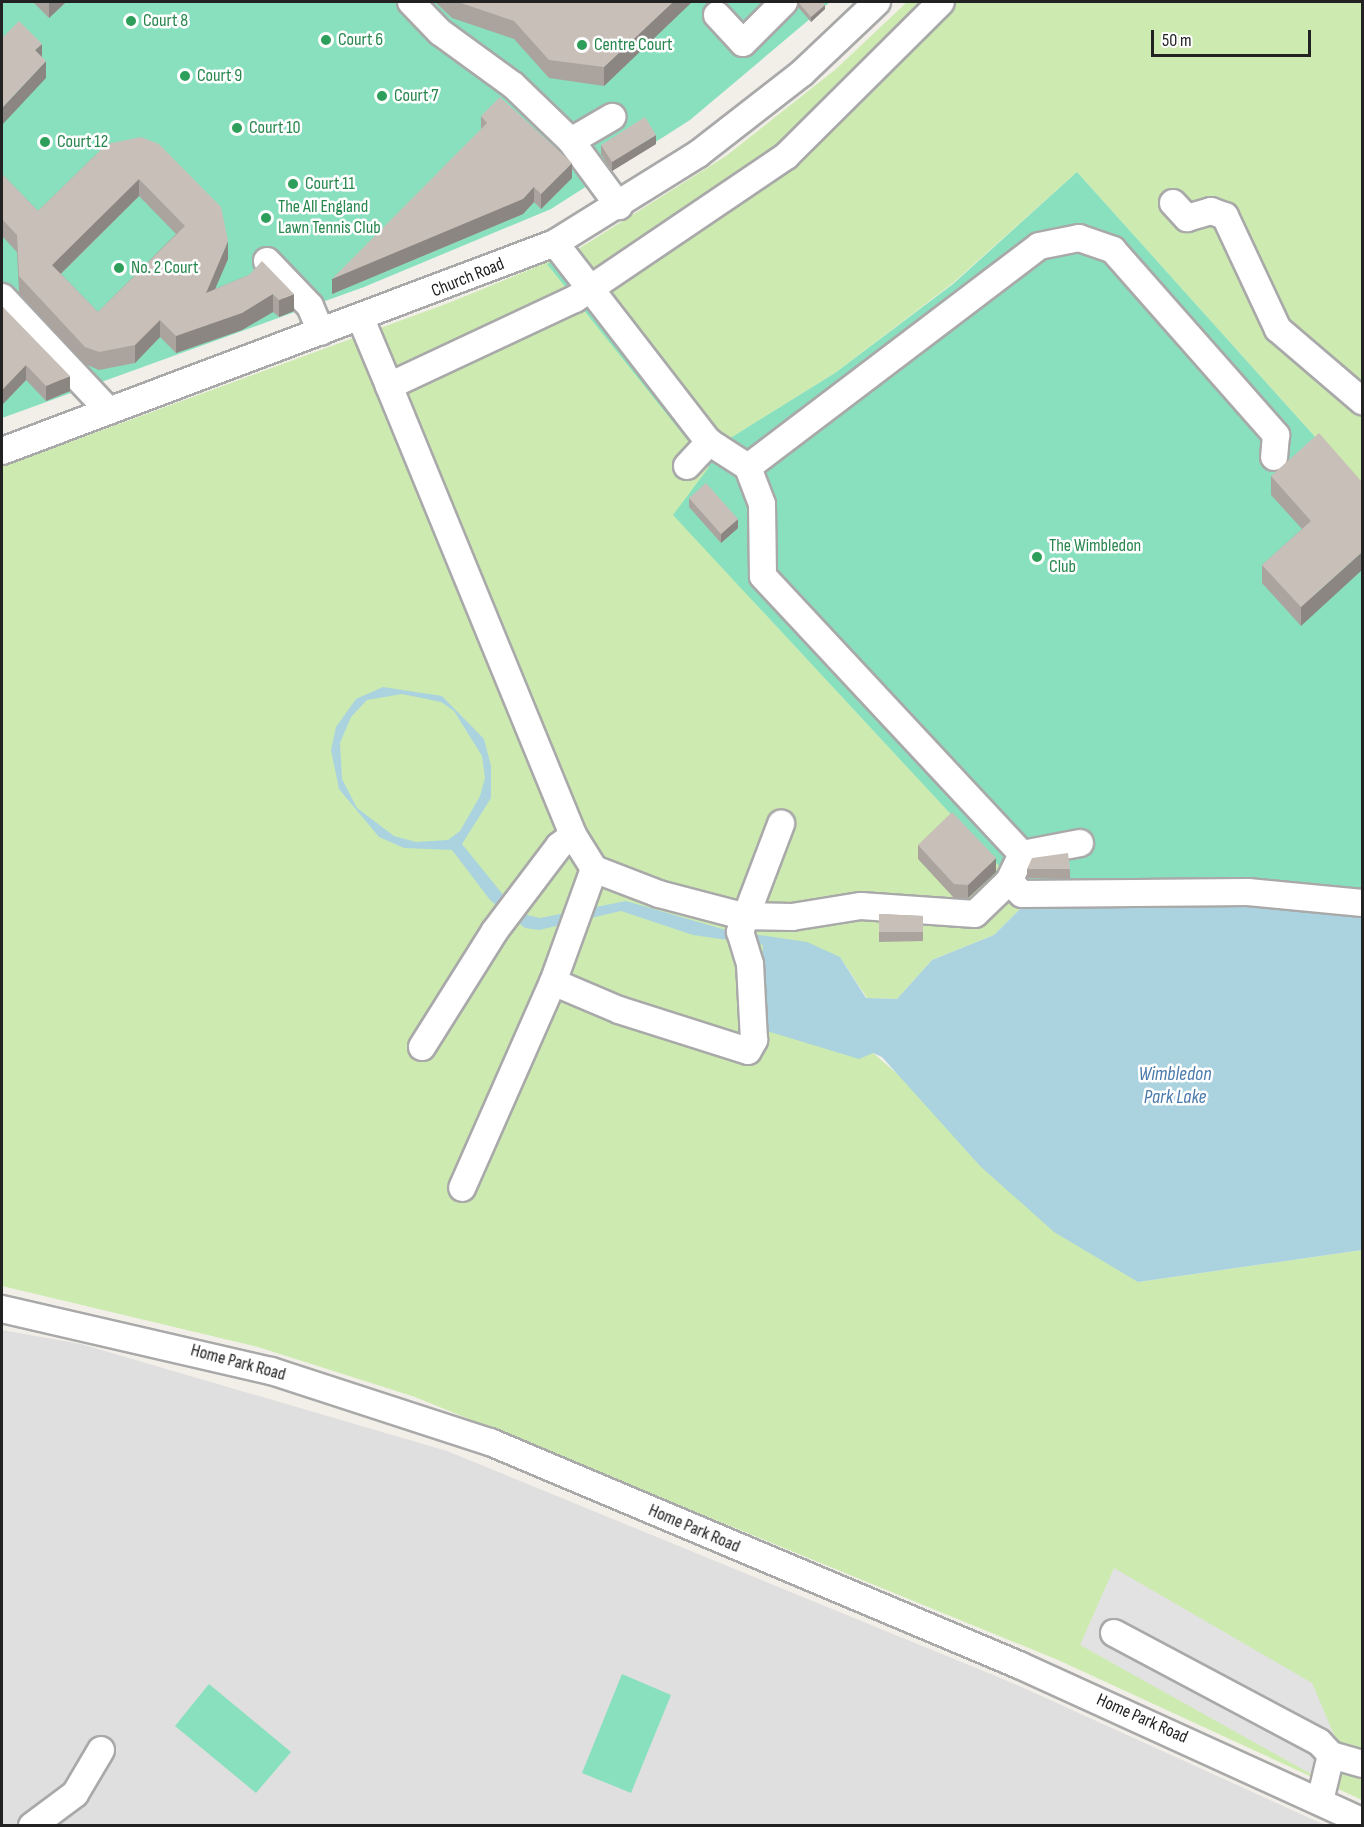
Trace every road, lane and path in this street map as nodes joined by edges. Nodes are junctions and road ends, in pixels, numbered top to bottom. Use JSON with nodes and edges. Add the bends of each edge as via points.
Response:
{"nodes":[{"id":1,"x":411,"y":2,"type":"edge"},
{"id":2,"x":784,"y":2,"type":"edge"},
{"id":3,"x":941,"y":2,"type":"edge"},
{"id":4,"x":861,"y":7,"type":"edge"},
{"id":5,"x":717,"y":15,"type":"dead end"},
{"id":6,"x":612,"y":117,"type":"dead end"},
{"id":7,"x":571,"y":141,"type":"junction"},
{"id":8,"x":1173,"y":203,"type":"dead end"},
{"id":9,"x":619,"y":206,"type":"junction"},
{"id":10,"x":555,"y":243,"type":"junction"},
{"id":11,"x":267,"y":261,"type":"dead end"},
{"id":12,"x":588,"y":290,"type":"junction"},
{"id":13,"x":2,"y":297,"type":"edge"},
{"id":14,"x":361,"y":319,"type":"junction"},
{"id":15,"x":321,"y":332,"type":"junction"},
{"id":16,"x":388,"y":386,"type":"junction"},
{"id":17,"x":1362,"y":401,"type":"edge"},
{"id":18,"x":110,"y":411,"type":"junction"},
{"id":19,"x":709,"y":442,"type":"junction"},
{"id":20,"x":2,"y":451,"type":"edge"},
{"id":21,"x":1274,"y":457,"type":"dead end"},
{"id":22,"x":687,"y":465,"type":"dead end"},
{"id":23,"x":748,"y":467,"type":"junction"},
{"id":24,"x":781,"y":824,"type":"dead end"},
{"id":25,"x":573,"y":835,"type":"junction"},
{"id":26,"x":1080,"y":843,"type":"dead end"},
{"id":27,"x":1022,"y":854,"type":"junction"},
{"id":28,"x":594,"y":869,"type":"junction"},
{"id":29,"x":1009,"y":881,"type":"junction"},
{"id":30,"x":1362,"y":903,"type":"edge"},
{"id":31,"x":743,"y":916,"type":"junction"},
{"id":32,"x":553,"y":982,"type":"junction"},
{"id":33,"x":422,"y":1047,"type":"dead end"},
{"id":34,"x":462,"y":1188,"type":"dead end"},
{"id":35,"x":2,"y":1309,"type":"edge"},
{"id":36,"x":1114,"y":1633,"type":"dead end"},
{"id":37,"x":101,"y":1750,"type":"dead end"},
{"id":38,"x":1331,"y":1755,"type":"junction"},
{"id":39,"x":1362,"y":1764,"type":"edge"},
{"id":40,"x":1320,"y":1801,"type":"junction"},
{"id":41,"x":1362,"y":1821,"type":"edge"},
{"id":42,"x":32,"y":1826,"type":"edge"}],
"edges":[{"from":1,"to":7,"type":"street","via":[[440,32],[506,78]]},
{"from":2,"to":5,"type":"street","via":[[743,43]]},
{"from":3,"to":12,"type":"street","via":[[786,156]]},
{"from":4,"to":9,"type":"street","name":"Church Road","via":[[745,118]]},
{"from":6,"to":7,"type":"street"},
{"from":7,"to":9,"type":"street"},
{"from":8,"to":17,"type":"street","via":[[1187,218],[1211,212],[1225,216],[1278,329]]},
{"from":9,"to":10,"type":"street","name":"Church Road"},
{"from":10,"to":12,"type":"street"},
{"from":10,"to":14,"type":"street","name":"Church Road"},
{"from":11,"to":15,"type":"street","via":[[310,306]]},
{"from":12,"to":16,"type":"street"},
{"from":12,"to":19,"type":"street"},
{"from":13,"to":18,"type":"street"},
{"from":14,"to":15,"type":"street","name":"Church Road"},
{"from":14,"to":16,"type":"street"},
{"from":15,"to":18,"type":"street","name":"Church Road"},
{"from":16,"to":25,"type":"street"},
{"from":18,"to":20,"type":"street","name":"Church Road"},
{"from":19,"to":22,"type":"street"},
{"from":19,"to":23,"type":"street"},
{"from":21,"to":23,"type":"street","via":[[1276,435],[1124,262],[1100,241],[1079,238],[1049,242],[1029,252]]},
{"from":23,"to":27,"type":"street","via":[[762,504],[763,576]]},
{"from":24,"to":31,"type":"street","via":[[774,858]]},
{"from":25,"to":28,"type":"street"},
{"from":25,"to":33,"type":"street","via":[[559,846],[510,914]]},
{"from":26,"to":27,"type":"street"},
{"from":27,"to":29,"type":"street"},
{"from":28,"to":31,"type":"street","via":[[659,894]]},
{"from":28,"to":32,"type":"street"},
{"from":29,"to":30,"type":"street","via":[[1022,894],[1248,892]]},
{"from":29,"to":31,"type":"street","via":[[975,914],[861,906],[792,917]]},
{"from":31,"to":32,"type":"street","via":[[740,932],[750,964],[753,1006],[754,1040],[748,1051],[619,1010]]},
{"from":32,"to":34,"type":"street"},
{"from":35,"to":40,"type":"street","name":"Home Park Road","via":[[271,1371],[490,1442],[1019,1665]]},
{"from":36,"to":38,"type":"street","via":[[1318,1742]]},
{"from":37,"to":42,"type":"street","via":[[75,1794]]},
{"from":38,"to":39,"type":"street"},
{"from":38,"to":40,"type":"street"},
{"from":40,"to":41,"type":"street","name":"Home Park Road"}]}
